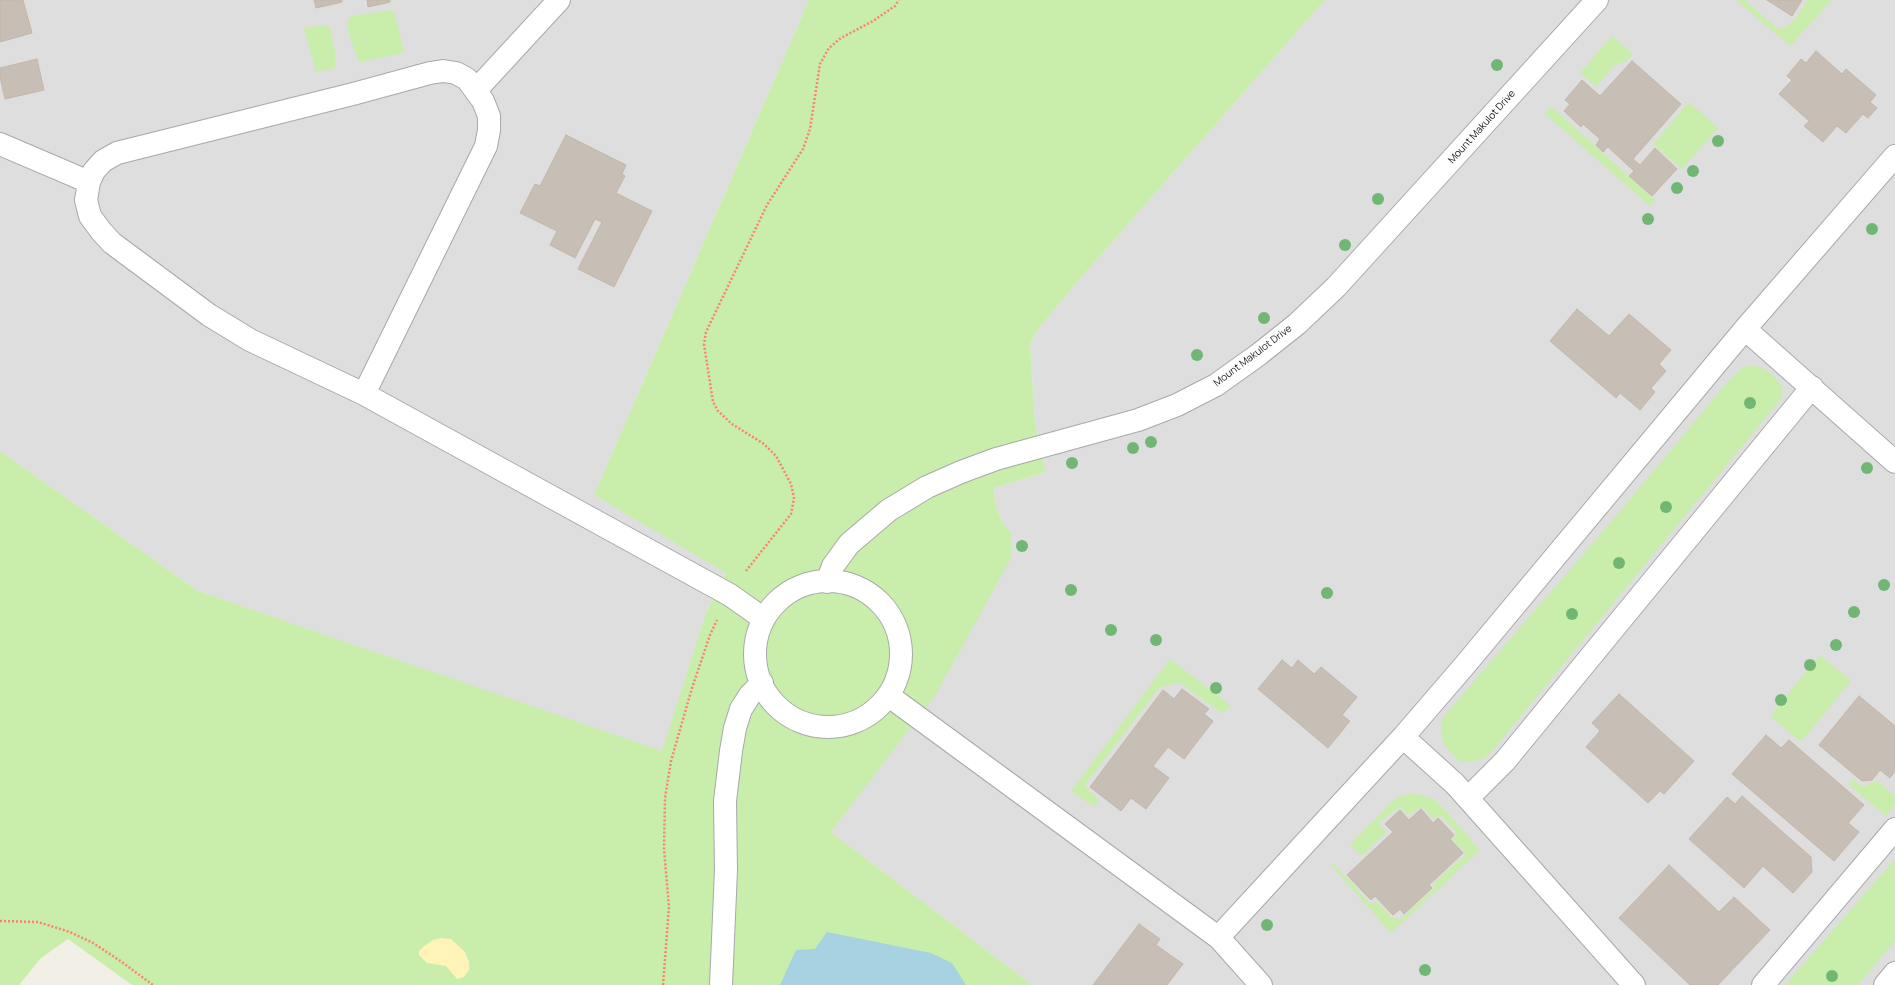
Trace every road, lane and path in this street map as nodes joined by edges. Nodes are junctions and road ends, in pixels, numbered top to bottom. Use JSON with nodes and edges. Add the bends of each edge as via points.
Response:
{"nodes":[{"id":1,"x":559,"y":0,"type":"edge"},
{"id":2,"x":900,"y":0,"type":"edge"},
{"id":3,"x":1597,"y":0,"type":"edge"},
{"id":4,"x":476,"y":90,"type":"junction"},
{"id":5,"x":0,"y":144,"type":"edge"},
{"id":6,"x":1895,"y":156,"type":"edge"},
{"id":7,"x":89,"y":182,"type":"junction"},
{"id":8,"x":1746,"y":329,"type":"junction"},
{"id":9,"x":1812,"y":387,"type":"junction"},
{"id":10,"x":364,"y":394,"type":"junction"},
{"id":11,"x":1895,"y":462,"type":"edge"},
{"id":12,"x":827,"y":582,"type":"junction"},
{"id":13,"x":730,"y":595,"type":"junction"},
{"id":14,"x":764,"y":619,"type":"junction"},
{"id":15,"x":762,"y":684,"type":"junction"},
{"id":16,"x":889,"y":696,"type":"junction"},
{"id":17,"x":1403,"y":738,"type":"junction"},
{"id":18,"x":1468,"y":798,"type":"junction"},
{"id":19,"x":1895,"y":829,"type":"edge"},
{"id":20,"x":0,"y":921,"type":"edge"},
{"id":21,"x":1219,"y":938,"type":"junction"},
{"id":22,"x":1895,"y":973,"type":"edge"},
{"id":23,"x":153,"y":985,"type":"edge"},
{"id":24,"x":663,"y":985,"type":"edge"},
{"id":25,"x":721,"y":985,"type":"edge"},
{"id":26,"x":1261,"y":985,"type":"edge"},
{"id":27,"x":1634,"y":985,"type":"edge"},
{"id":28,"x":1763,"y":985,"type":"edge"},
{"id":29,"x":1885,"y":985,"type":"edge"}],
"edges":[{"from":1,"to":4,"type":"street"},
{"from":2,"to":13,"type":"path","via":[[873,21],[840,38],[829,48],[820,64],[810,129],[803,149],[767,205],[706,332],[704,344],[713,402],[718,411],[732,424],[764,444],[776,456],[791,484],[794,498],[791,514],[739,579]]},
{"from":3,"to":12,"type":"street","name":"Mount Makulot Drive","via":[[1336,287],[1297,324],[1258,355],[1216,385],[1176,405],[1138,420],[996,459],[928,487],[889,510],[850,544],[833,566]]},
{"from":4,"to":7,"type":"street","via":[[467,79],[456,73],[430,72],[117,153],[103,161]]},
{"from":4,"to":10,"type":"street","via":[[489,116],[486,146]]},
{"from":5,"to":7,"type":"street"},
{"from":6,"to":8,"type":"street"},
{"from":7,"to":10,"type":"street","via":[[86,200],[90,216],[112,243],[209,315],[250,340]]},
{"from":8,"to":9,"type":"street"},
{"from":8,"to":17,"type":"street"},
{"from":9,"to":11,"type":"street"},
{"from":9,"to":18,"type":"street","via":[[1510,754],[1487,781]]},
{"from":10,"to":13,"type":"street"},
{"from":12,"to":14,"type":"street","via":[[814,582],[794,590],[777,602]]},
{"from":12,"to":16,"type":"street","via":[[839,582],[862,589],[882,604],[896,624],[902,648],[899,673]]},
{"from":13,"to":14,"type":"street"},
{"from":13,"to":24,"type":"path","via":[[704,651],[671,761],[665,798],[664,848],[669,907]]},
{"from":14,"to":15,"type":"street","via":[[756,643],[756,669]]},
{"from":15,"to":16,"type":"street","via":[[764,692],[780,710],[801,722],[825,728],[850,724],[872,713]]},
{"from":15,"to":25,"type":"street","via":[[750,695],[741,709],[730,751],[725,801],[726,870]]},
{"from":16,"to":21,"type":"street"},
{"from":17,"to":18,"type":"street"},
{"from":17,"to":21,"type":"street"},
{"from":18,"to":27,"type":"street"},
{"from":19,"to":28,"type":"street"},
{"from":20,"to":23,"type":"path","via":[[38,922],[70,932],[93,943]]},
{"from":21,"to":26,"type":"street"},
{"from":22,"to":29,"type":"street"}]}
